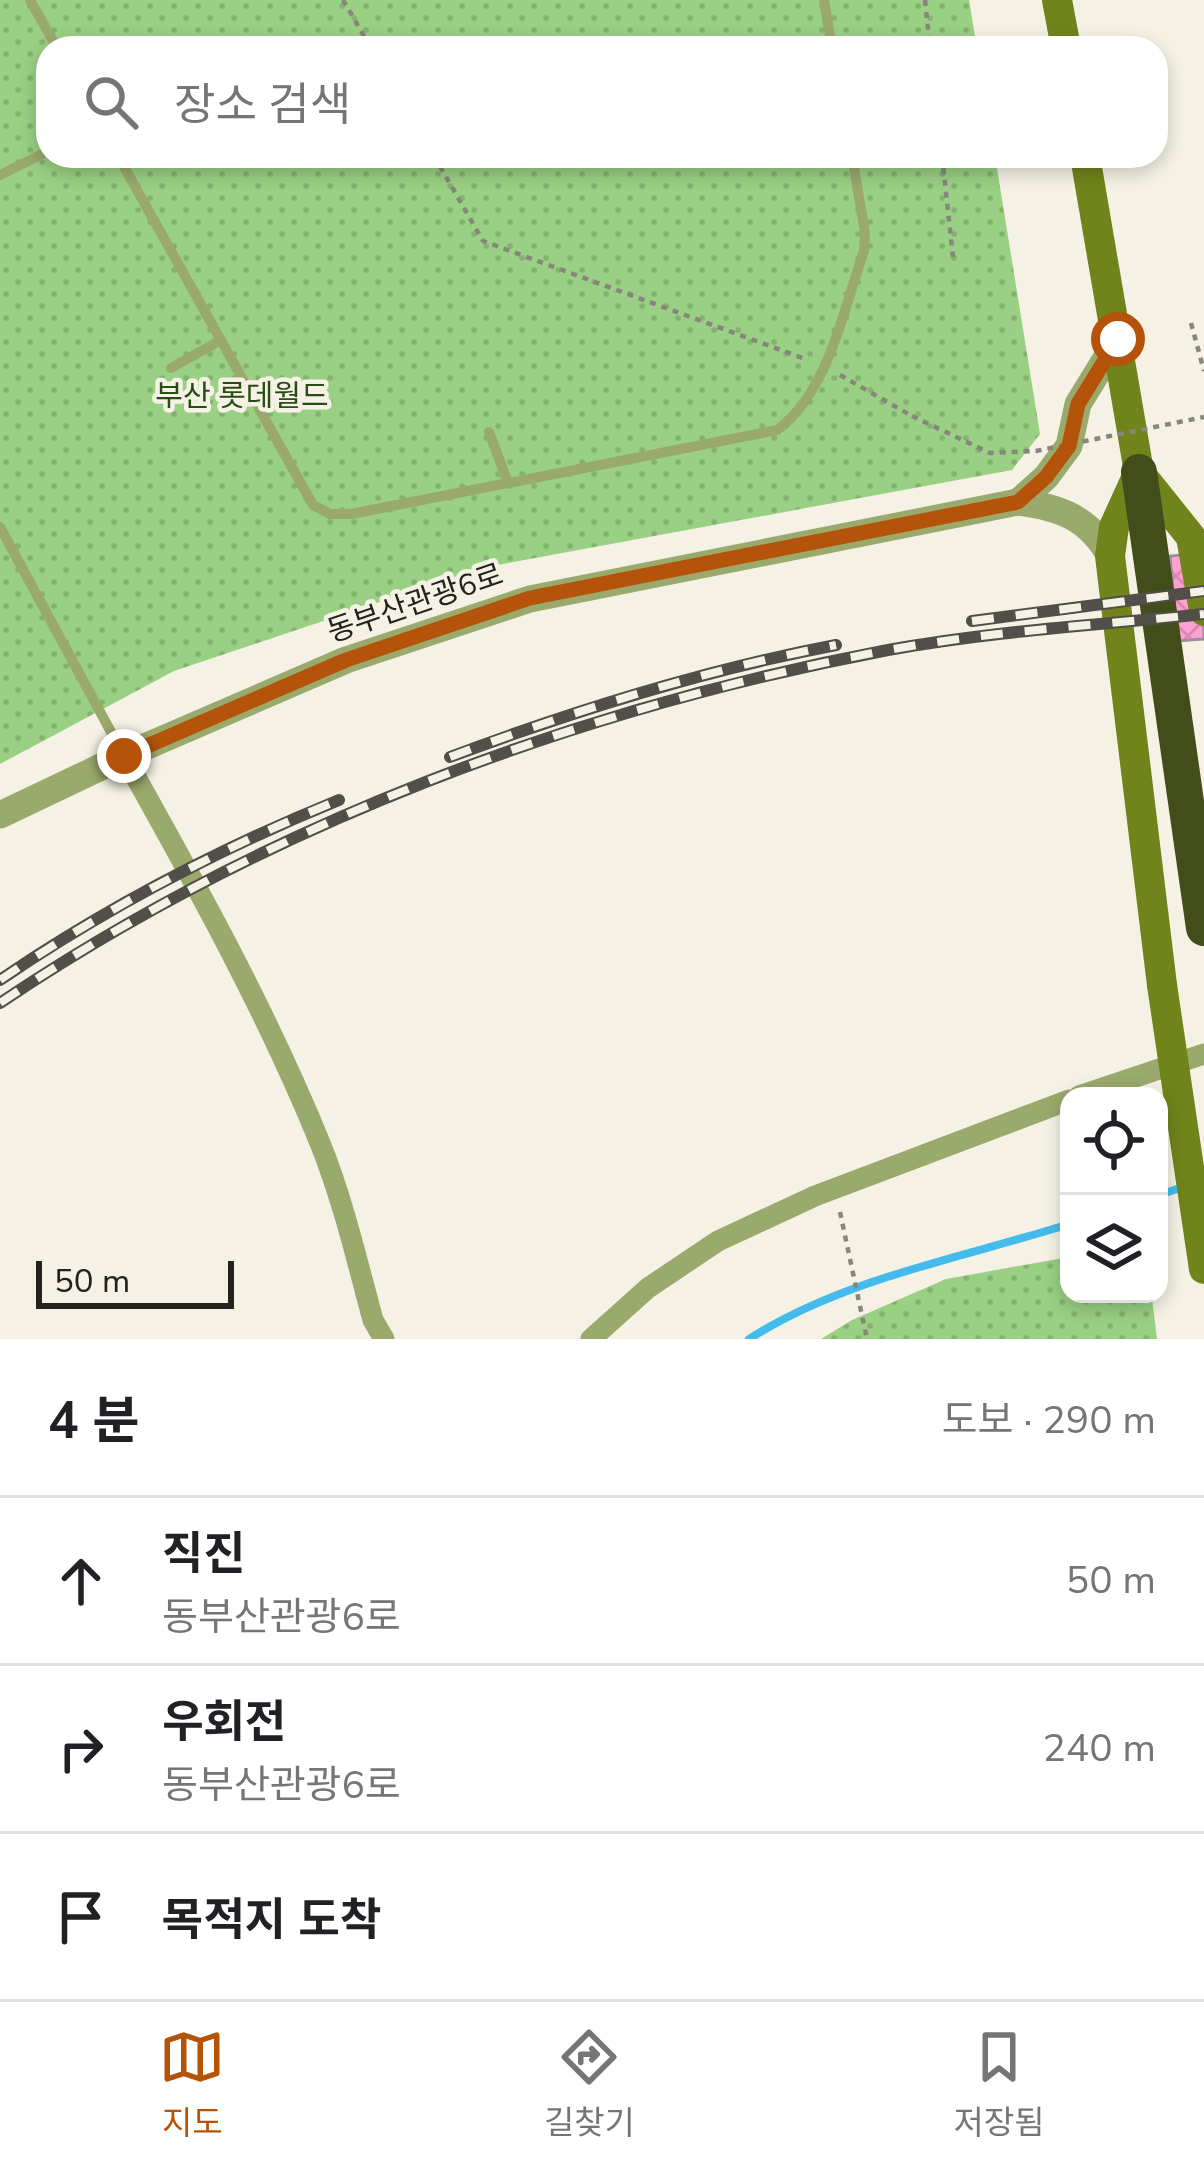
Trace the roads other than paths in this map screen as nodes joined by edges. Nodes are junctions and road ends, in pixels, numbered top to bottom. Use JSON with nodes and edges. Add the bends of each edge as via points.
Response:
{"nodes":[{"id":1,"x":30,"y":0,"type":"edge"},
{"id":2,"x":824,"y":0,"type":"edge"},
{"id":3,"x":1058,"y":0,"type":"edge"},
{"id":4,"x":50,"y":36,"type":"edge"},
{"id":5,"x":830,"y":36,"type":"edge"},
{"id":6,"x":1064,"y":36,"type":"edge"},
{"id":7,"x":36,"y":157,"type":"edge"},
{"id":8,"x":125,"y":168,"type":"edge"},
{"id":9,"x":854,"y":168,"type":"edge"},
{"id":10,"x":1087,"y":168,"type":"edge"},
{"id":11,"x":0,"y":176,"type":"edge"},
{"id":12,"x":1118,"y":339,"type":"junction"},
{"id":13,"x":221,"y":340,"type":"junction"},
{"id":14,"x":172,"y":368,"type":"dead end"},
{"id":15,"x":489,"y":432,"type":"dead end"},
{"id":16,"x":1139,"y":472,"type":"junction"},
{"id":17,"x":508,"y":483,"type":"junction"},
{"id":18,"x":1018,"y":502,"type":"junction"},
{"id":19,"x":0,"y":527,"type":"edge"},
{"id":20,"x":1110,"y":556,"type":"junction"},
{"id":21,"x":1204,"y":611,"type":"edge"},
{"id":22,"x":124,"y":756,"type":"junction"},
{"id":23,"x":0,"y":815,"type":"edge"},
{"id":24,"x":1204,"y":928,"type":"edge"},
{"id":25,"x":1204,"y":1054,"type":"edge"},
{"id":26,"x":1106,"y":1087,"type":"edge"},
{"id":27,"x":1060,"y":1103,"type":"edge"},
{"id":28,"x":1204,"y":1269,"type":"edge"},
{"id":29,"x":384,"y":1339,"type":"edge"},
{"id":30,"x":591,"y":1339,"type":"edge"}],
"edges":[{"from":1,"to":4,"type":"lane"},
{"from":2,"to":5,"type":"lane"},
{"from":3,"to":6,"type":"main road"},
{"from":7,"to":11,"type":"lane"},
{"from":8,"to":13,"type":"lane"},
{"from":9,"to":17,"type":"lane","via":[[864,251],[796,416],[777,430]]},
{"from":10,"to":12,"type":"main road"},
{"from":12,"to":16,"type":"main road"},
{"from":12,"to":18,"type":"street","via":[[1078,404],[1069,446]]},
{"from":13,"to":14,"type":"lane"},
{"from":13,"to":17,"type":"lane","via":[[313,505],[330,514]]},
{"from":15,"to":17,"type":"lane"},
{"from":16,"to":20,"type":"main road","via":[[1114,526]]},
{"from":16,"to":21,"type":"main road","via":[[1191,537]]},
{"from":16,"to":24,"type":"highway"},
{"from":18,"to":20,"type":"street","name":"동부산관광6로","via":[[1084,521]]},
{"from":18,"to":22,"type":"street","name":"동부산관광6로","via":[[530,598],[346,660]]},
{"from":19,"to":22,"type":"lane"},
{"from":20,"to":28,"type":"main road","bridge":true},
{"from":22,"to":23,"type":"street","name":"동부산관광6로"},
{"from":22,"to":29,"type":"street","via":[[274,1038],[321,1147]]},
{"from":25,"to":26,"type":"street"},
{"from":27,"to":30,"type":"street","via":[[718,1241]]}]}
